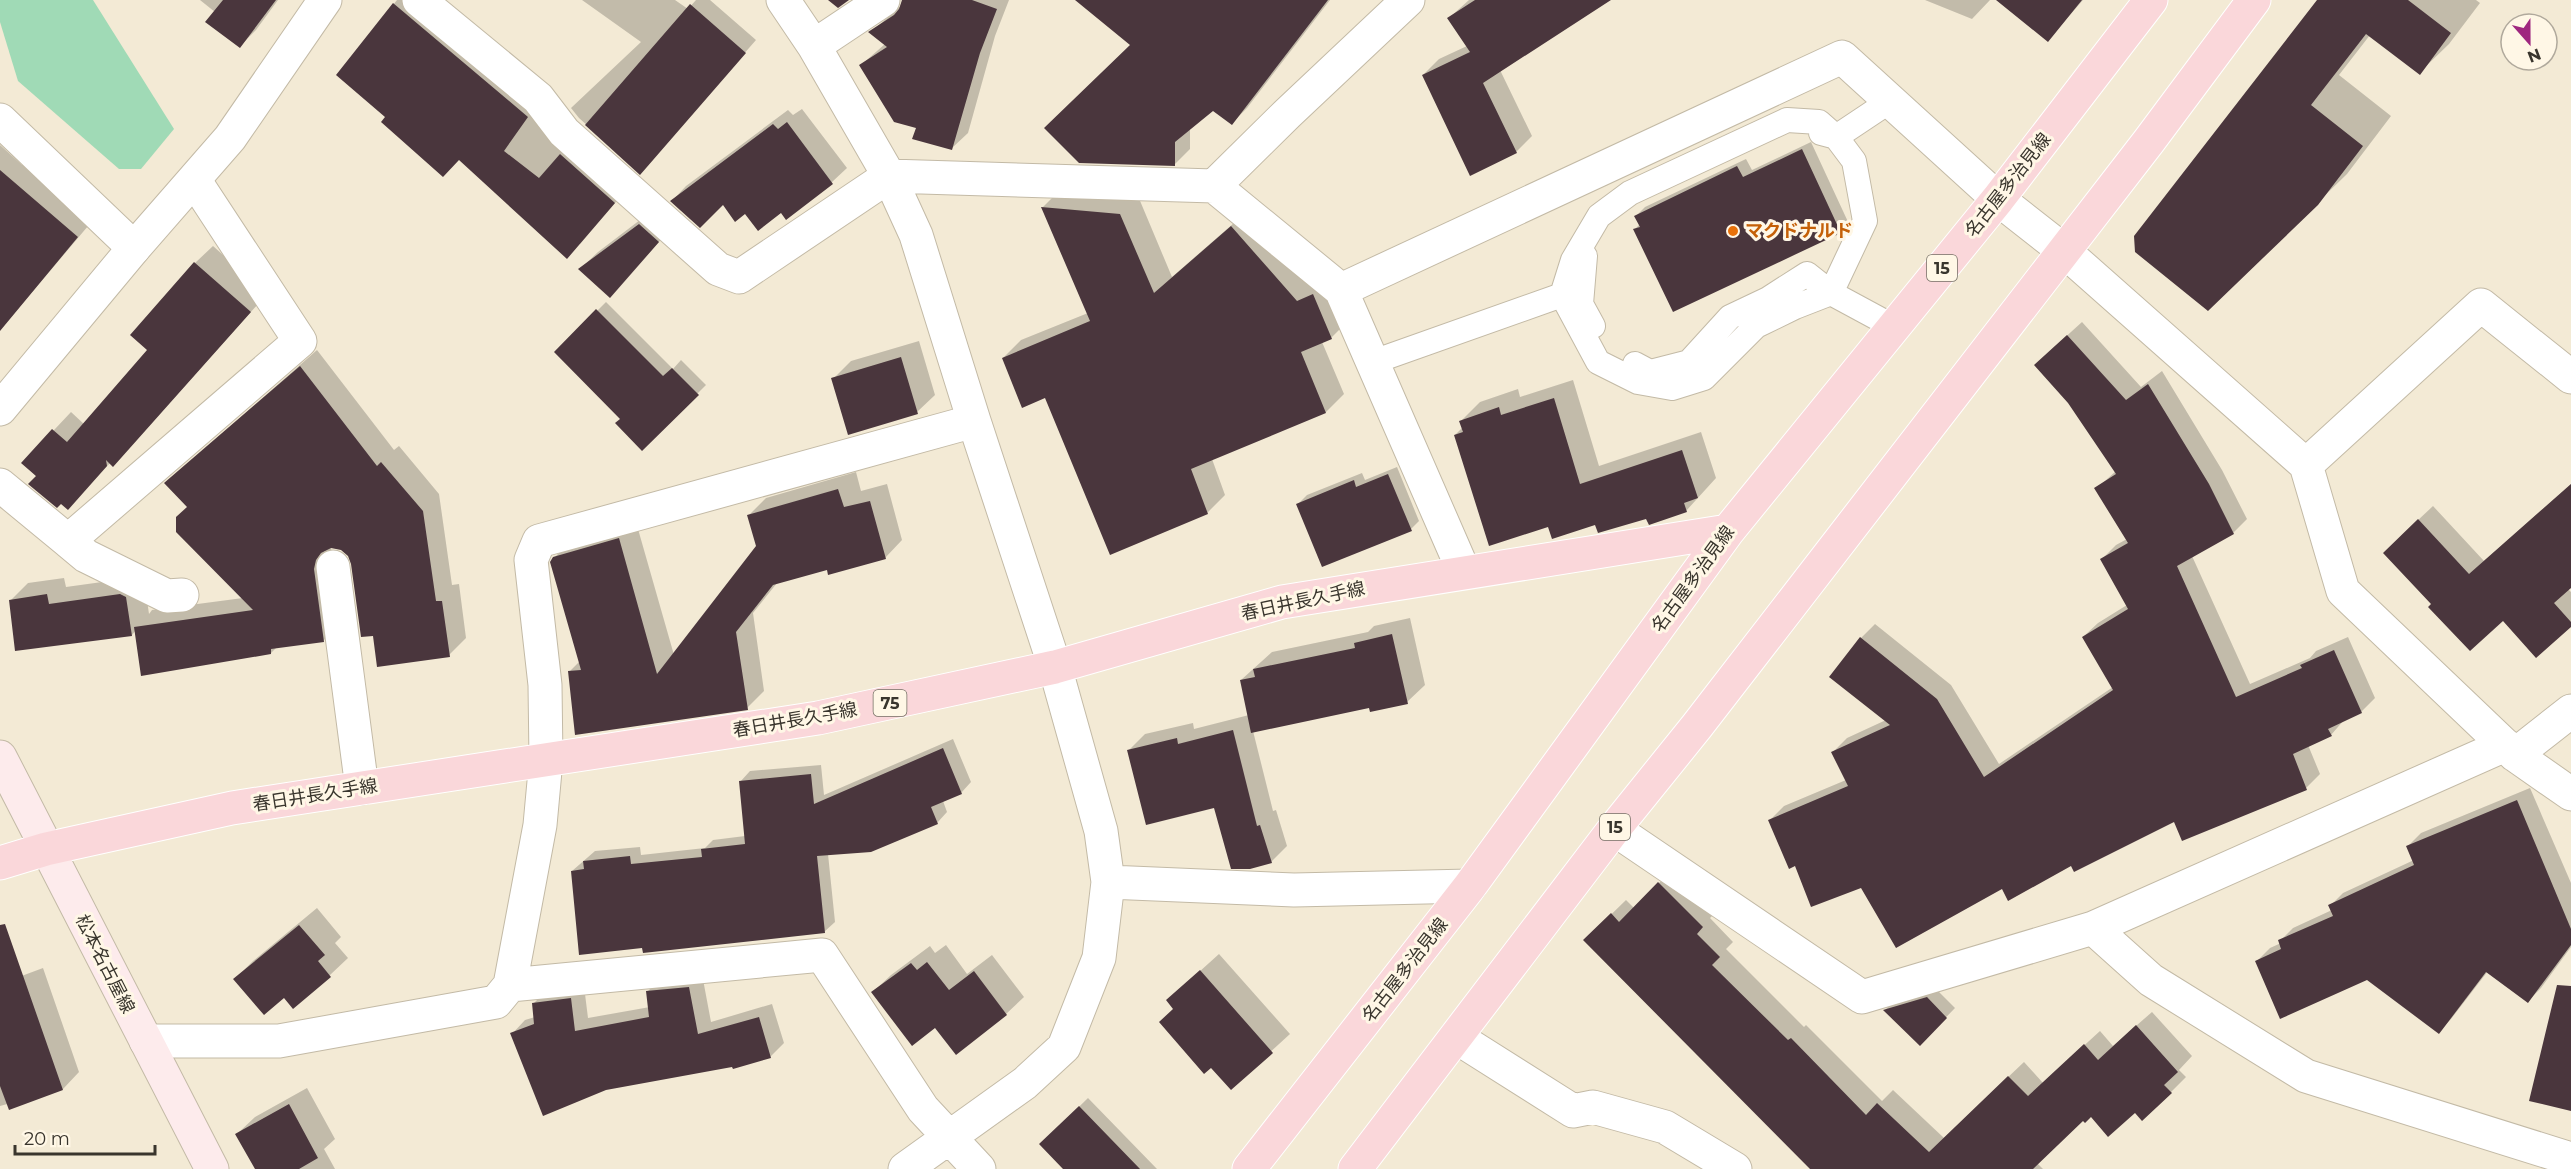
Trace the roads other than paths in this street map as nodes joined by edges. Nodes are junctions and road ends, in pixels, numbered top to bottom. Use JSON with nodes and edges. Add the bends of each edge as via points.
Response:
{"nodes":[{"id":1,"x":325,"y":0,"type":"edge"},
{"id":2,"x":419,"y":0,"type":"edge"},
{"id":3,"x":783,"y":0,"type":"edge"},
{"id":4,"x":883,"y":0,"type":"edge"},
{"id":5,"x":1408,"y":0,"type":"edge"},
{"id":6,"x":2151,"y":0,"type":"edge"},
{"id":7,"x":2254,"y":0,"type":"edge"},
{"id":8,"x":814,"y":46,"type":"junction"},
{"id":9,"x":1890,"y":101,"type":"junction"},
{"id":10,"x":0,"y":120,"type":"edge"},
{"id":11,"x":1836,"y":137,"type":"junction"},
{"id":12,"x":889,"y":176,"type":"junction"},
{"id":13,"x":195,"y":181,"type":"junction"},
{"id":14,"x":1214,"y":186,"type":"junction"},
{"id":15,"x":1998,"y":199,"type":"junction"},
{"id":16,"x":134,"y":248,"type":"junction"},
{"id":17,"x":2063,"y":250,"type":"junction"},
{"id":18,"x":1341,"y":290,"type":"junction"},
{"id":19,"x":1831,"y":293,"type":"junction"},
{"id":20,"x":1562,"y":295,"type":"junction"},
{"id":21,"x":1894,"y":327,"type":"junction"},
{"id":22,"x":1373,"y":362,"type":"junction"},
{"id":23,"x":2571,"y":377,"type":"edge"},
{"id":24,"x":0,"y":409,"type":"edge"},
{"id":25,"x":974,"y":421,"type":"junction"},
{"id":26,"x":2306,"y":465,"type":"junction"},
{"id":27,"x":0,"y":485,"type":"edge"},
{"id":28,"x":1728,"y":531,"type":"junction"},
{"id":29,"x":68,"y":541,"type":"junction"},
{"id":30,"x":333,"y":567,"type":"dead end"},
{"id":31,"x":1464,"y":572,"type":"junction"},
{"id":32,"x":182,"y":595,"type":"dead end"},
{"id":33,"x":1055,"y":667,"type":"junction"},
{"id":34,"x":2571,"y":711,"type":"edge"},
{"id":35,"x":2510,"y":750,"type":"junction"},
{"id":36,"x":546,"y":760,"type":"junction"},
{"id":37,"x":3,"y":769,"type":"edge"},
{"id":38,"x":362,"y":788,"type":"junction"},
{"id":39,"x":2571,"y":794,"type":"edge"},
{"id":40,"x":1614,"y":829,"type":"junction"},
{"id":41,"x":46,"y":849,"type":"junction"},
{"id":42,"x":0,"y":864,"type":"edge"},
{"id":43,"x":1108,"y":882,"type":"junction"},
{"id":44,"x":1470,"y":886,"type":"junction"},
{"id":45,"x":2093,"y":928,"type":"junction"},
{"id":46,"x":510,"y":985,"type":"junction"},
{"id":47,"x":1456,"y":1037,"type":"junction"},
{"id":48,"x":146,"y":1041,"type":"junction"},
{"id":49,"x":949,"y":1139,"type":"junction"},
{"id":50,"x":2571,"y":1159,"type":"edge"},
{"id":51,"x":212,"y":1169,"type":"edge"},
{"id":52,"x":905,"y":1169,"type":"edge"},
{"id":53,"x":979,"y":1169,"type":"edge"},
{"id":54,"x":1249,"y":1169,"type":"edge"},
{"id":55,"x":1355,"y":1169,"type":"edge"},
{"id":56,"x":1735,"y":1169,"type":"edge"}],
"edges":[{"from":1,"to":13,"type":"street","via":[[230,138]]},
{"from":2,"to":12,"type":"street","via":[[538,98],[564,132],[718,269],[740,276]]},
{"from":3,"to":8,"type":"street"},
{"from":4,"to":8,"type":"street"},
{"from":5,"to":14,"type":"street"},
{"from":6,"to":15,"type":"main road","name":"名古屋多治見線","number":"15"},
{"from":7,"to":17,"type":"main road","number":"15"},
{"from":8,"to":12,"type":"street"},
{"from":9,"to":11,"type":"lane"},
{"from":9,"to":15,"type":"street"},
{"from":9,"to":18,"type":"street","via":[[1842,57]]},
{"from":10,"to":16,"type":"street"},
{"from":11,"to":19,"type":"lane","via":[[1854,161],[1864,221]]},
{"from":11,"to":19,"type":"lane","via":[[1794,126],[1624,208],[1600,226],[1584,257],[1581,304],[1606,349],[1650,372],[1689,362],[1730,317],[1808,274]]},
{"from":11,"to":20,"type":"lane","via":[[1819,122],[1787,120],[1630,193],[1599,216],[1573,260]]},
{"from":12,"to":14,"type":"street"},
{"from":12,"to":25,"type":"street","via":[[916,235]]},
{"from":13,"to":16,"type":"street"},
{"from":13,"to":29,"type":"street","via":[[300,341]]},
{"from":14,"to":18,"type":"street"},
{"from":15,"to":17,"type":"street"},
{"from":15,"to":21,"type":"main road","name":"名古屋多治見線","number":"15"},
{"from":16,"to":24,"type":"street"},
{"from":17,"to":26,"type":"street"},
{"from":17,"to":40,"type":"main road","number":"15"},
{"from":18,"to":22,"type":"street"},
{"from":19,"to":20,"type":"lane","via":[[1756,326],[1704,378],[1672,387],[1638,382],[1598,362]]},
{"from":19,"to":21,"type":"lane"},
{"from":20,"to":22,"type":"lane"},
{"from":21,"to":28,"type":"main road","name":"名古屋多治見線","number":"15"},
{"from":22,"to":31,"type":"street"},
{"from":23,"to":26,"type":"street","via":[[2481,305]]},
{"from":25,"to":33,"type":"street"},
{"from":25,"to":36,"type":"street","via":[[539,541],[531,560],[545,685]]},
{"from":26,"to":35,"type":"street","via":[[2343,591]]},
{"from":27,"to":29,"type":"street"},
{"from":28,"to":31,"type":"main road","name":"春日井長久手線","number":"75"},
{"from":28,"to":44,"type":"main road","name":"名古屋多治見線","number":"15"},
{"from":29,"to":32,"type":"street","via":[[86,556],[166,596]]},
{"from":30,"to":38,"type":"street"},
{"from":31,"to":33,"type":"main road","name":"春日井長久手線","number":"75","via":[[1282,602]]},
{"from":33,"to":36,"type":"main road","name":"春日井長久手線","number":"75","via":[[818,718]]},
{"from":33,"to":43,"type":"street","via":[[1101,831]]},
{"from":34,"to":35,"type":"street"},
{"from":35,"to":39,"type":"street"},
{"from":35,"to":45,"type":"street"},
{"from":36,"to":38,"type":"main road","name":"春日井長久手線","number":"75"},
{"from":36,"to":46,"type":"street","via":[[540,825]]},
{"from":37,"to":41,"type":"main road","name":"松本名古屋線"},
{"from":38,"to":41,"type":"main road","name":"春日井長久手線","number":"75","via":[[232,808]]},
{"from":40,"to":45,"type":"street","via":[[1862,997]]},
{"from":40,"to":47,"type":"main road","number":"15"},
{"from":41,"to":42,"type":"main road","name":"春日井長久手線","number":"75"},
{"from":41,"to":48,"type":"main road","name":"松本名古屋線"},
{"from":43,"to":44,"type":"street","via":[[1294,890]]},
{"from":43,"to":49,"type":"street","via":[[1099,958],[1064,1047],[1025,1083]]},
{"from":44,"to":54,"type":"main road","name":"名古屋多治見線","number":"15"},
{"from":45,"to":50,"type":"street","via":[[2151,980],[2306,1076]]},
{"from":46,"to":48,"type":"street","via":[[496,1002],[279,1041]]},
{"from":46,"to":49,"type":"street","via":[[822,955],[923,1110]]},
{"from":47,"to":55,"type":"main road","number":"15"},
{"from":47,"to":56,"type":"street","via":[[1573,1111],[1593,1107],[1665,1127]]},
{"from":48,"to":51,"type":"main road","name":"松本名古屋線"},
{"from":49,"to":52,"type":"street"},
{"from":49,"to":53,"type":"street"}]}
